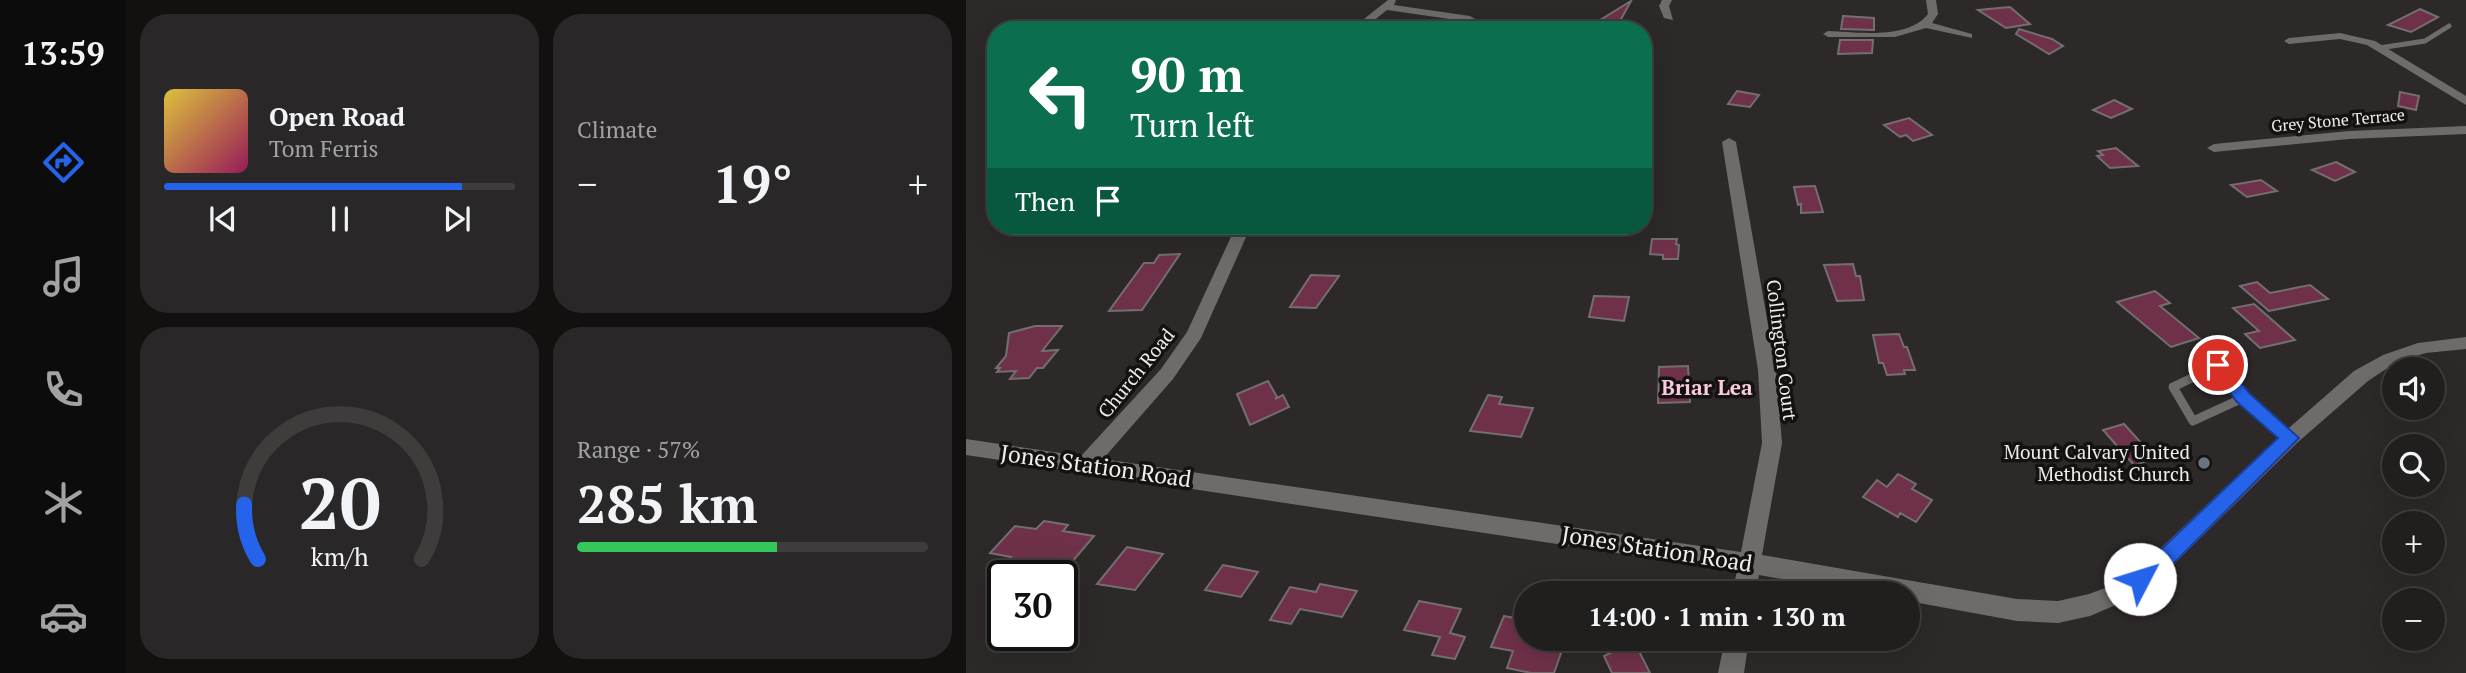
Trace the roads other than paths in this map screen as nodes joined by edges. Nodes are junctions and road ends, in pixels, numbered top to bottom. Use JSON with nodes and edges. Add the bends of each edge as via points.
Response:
{"nodes":[{"id":1,"x":1395,"y":0,"type":"edge"},
{"id":2,"x":1667,"y":0,"type":"edge"},
{"id":3,"x":1931,"y":0,"type":"edge"},
{"id":4,"x":1385,"y":8,"type":"junction"},
{"id":5,"x":1669,"y":18,"type":"dead end"},
{"id":6,"x":1470,"y":19,"type":"dead end"},
{"id":7,"x":1367,"y":21,"type":"edge"},
{"id":8,"x":1926,"y":24,"type":"junction"},
{"id":9,"x":2449,"y":26,"type":"dead end"},
{"id":10,"x":1828,"y":34,"type":"dead end"},
{"id":11,"x":1968,"y":36,"type":"dead end"},
{"id":12,"x":2289,"y":41,"type":"dead end"},
{"id":13,"x":2379,"y":48,"type":"junction"},
{"id":14,"x":2466,"y":82,"type":"edge"},
{"id":15,"x":2443,"y":86,"type":"junction"},
{"id":16,"x":2466,"y":101,"type":"edge"},
{"id":17,"x":2466,"y":130,"type":"edge"},
{"id":18,"x":1729,"y":142,"type":"dead end"},
{"id":19,"x":2214,"y":148,"type":"dead end"},
{"id":20,"x":1240,"y":235,"type":"edge"},
{"id":21,"x":2466,"y":343,"type":"edge"},
{"id":22,"x":2243,"y":398,"type":"junction"},
{"id":23,"x":2290,"y":438,"type":"junction"},
{"id":24,"x":966,"y":447,"type":"edge"},
{"id":25,"x":1086,"y":464,"type":"junction"},
{"id":26,"x":1749,"y":563,"type":"junction"},
{"id":27,"x":1746,"y":581,"type":"edge"},
{"id":28,"x":1735,"y":651,"type":"edge"},
{"id":29,"x":1731,"y":673,"type":"edge"}],
"edges":[{"from":1,"to":4,"type":"street"},
{"from":2,"to":5,"type":"street","via":[[1664,6]]},
{"from":3,"to":8,"type":"street","via":[[1935,10]]},
{"from":4,"to":6,"type":"street"},
{"from":4,"to":7,"type":"street"},
{"from":8,"to":10,"type":"street","via":[[1889,34]]},
{"from":8,"to":11,"type":"street"},
{"from":9,"to":13,"type":"lane","via":[[2425,41]]},
{"from":12,"to":13,"type":"street","via":[[2340,36]]},
{"from":13,"to":15,"type":"street"},
{"from":14,"to":15,"type":"street"},
{"from":15,"to":16,"type":"street"},
{"from":17,"to":19,"type":"street","name":"Grey Stone Terrace"},
{"from":18,"to":26,"type":"street","name":"Collington Court","via":[[1767,370],[1772,443]]},
{"from":20,"to":25,"type":"street","name":"Church Road","via":[[1195,334],[1167,373]]},
{"from":21,"to":23,"type":"street","name":"Jones Station Road","via":[[2424,347],[2389,359],[2361,376]]},
{"from":22,"to":22,"type":"lane","via":[[2193,421],[2173,387],[2218,365]]},
{"from":22,"to":23,"type":"lane"},
{"from":23,"to":26,"type":"street","name":"Jones Station Road","via":[[2156,567],[2124,592],[2090,605],[2059,612],[2017,610]]},
{"from":24,"to":25,"type":"street","name":"Jones Station Road"},
{"from":25,"to":26,"type":"street","name":"Jones Station Road"},
{"from":26,"to":27,"type":"street","name":"Collington Court"},
{"from":28,"to":29,"type":"street"}]}
